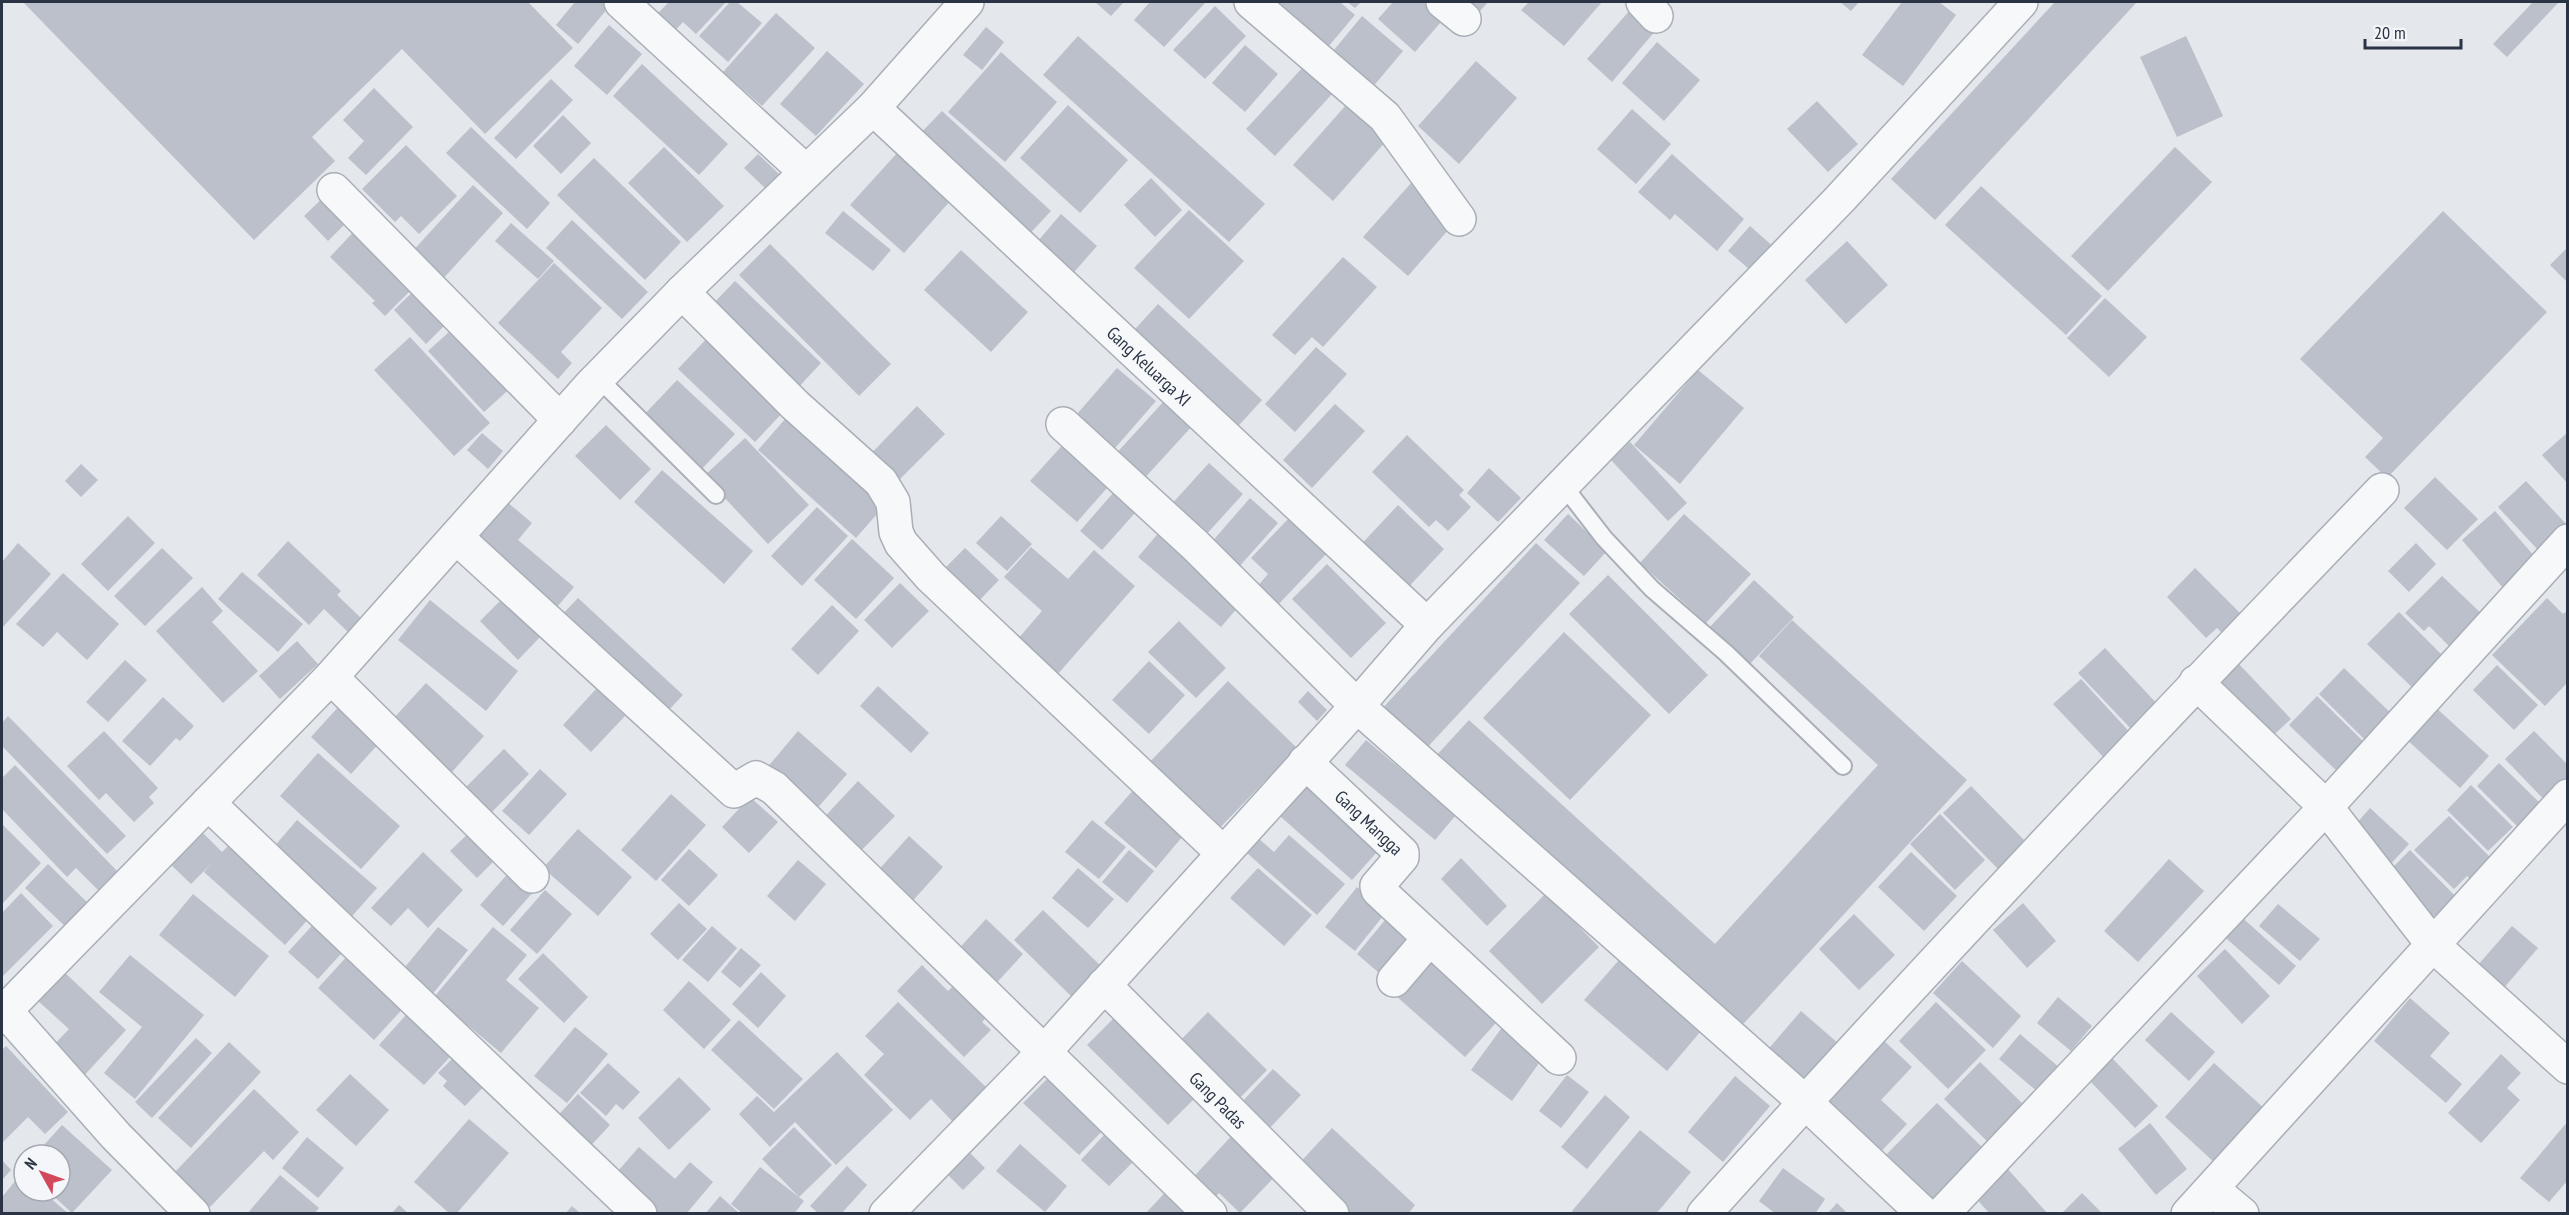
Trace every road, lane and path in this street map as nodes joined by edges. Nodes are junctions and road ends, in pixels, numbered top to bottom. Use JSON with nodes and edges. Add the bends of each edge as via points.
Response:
{"nodes":[{"id":1,"x":621,"y":2,"type":"edge"},
{"id":2,"x":967,"y":2,"type":"edge"},
{"id":3,"x":1251,"y":2,"type":"edge"},
{"id":4,"x":2013,"y":4,"type":"edge"},
{"id":5,"x":873,"y":108,"type":"junction"},
{"id":6,"x":806,"y":172,"type":"junction"},
{"id":7,"x":334,"y":190,"type":"dead end"},
{"id":8,"x":1459,"y":219,"type":"dead end"},
{"id":9,"x":682,"y":292,"type":"junction"},
{"id":10,"x":598,"y":378,"type":"junction"},
{"id":11,"x":560,"y":420,"type":"junction"},
{"id":12,"x":1063,"y":424,"type":"dead end"},
{"id":13,"x":1563,"y":484,"type":"junction"},
{"id":14,"x":2382,"y":490,"type":"dead end"},
{"id":15,"x":716,"y":495,"type":"dead end"},
{"id":16,"x":456,"y":537,"type":"junction"},
{"id":17,"x":2568,"y":541,"type":"edge"},
{"id":18,"x":1427,"y":625,"type":"junction"},
{"id":19,"x":331,"y":677,"type":"junction"},
{"id":20,"x":2196,"y":682,"type":"junction"},
{"id":21,"x":1357,"y":706,"type":"junction"},
{"id":22,"x":1305,"y":762,"type":"junction"},
{"id":23,"x":1843,"y":766,"type":"dead end"},
{"id":24,"x":2568,"y":796,"type":"edge"},
{"id":25,"x":208,"y":803,"type":"junction"},
{"id":26,"x":2326,"y":807,"type":"junction"},
{"id":27,"x":1223,"y":853,"type":"junction"},
{"id":28,"x":532,"y":876,"type":"dead end"},
{"id":29,"x":1429,"y":939,"type":"junction"},
{"id":30,"x":2434,"y":946,"type":"junction"},
{"id":31,"x":1394,"y":980,"type":"dead end"},
{"id":32,"x":1104,"y":985,"type":"junction"},
{"id":33,"x":3,"y":1011,"type":"edge"},
{"id":34,"x":1045,"y":1051,"type":"junction"},
{"id":35,"x":1559,"y":1058,"type":"dead end"},
{"id":36,"x":2568,"y":1067,"type":"edge"},
{"id":37,"x":1805,"y":1102,"type":"junction"},
{"id":38,"x":2212,"y":1189,"type":"junction"},
{"id":39,"x":194,"y":1214,"type":"edge"},
{"id":40,"x":640,"y":1214,"type":"edge"},
{"id":41,"x":886,"y":1214,"type":"edge"},
{"id":42,"x":1210,"y":1214,"type":"edge"},
{"id":43,"x":1332,"y":1214,"type":"edge"},
{"id":44,"x":1704,"y":1214,"type":"edge"},
{"id":45,"x":1924,"y":1214,"type":"edge"},
{"id":46,"x":1942,"y":1214,"type":"edge"},
{"id":47,"x":2188,"y":1214,"type":"edge"},
{"id":48,"x":2242,"y":1214,"type":"edge"}],
"edges":[{"from":1,"to":6,"type":"street"},
{"from":2,"to":5,"type":"street"},
{"from":3,"to":8,"type":"street","via":[[1385,117]]},
{"from":4,"to":13,"type":"street","via":[[1839,200]]},
{"from":5,"to":6,"type":"street"},
{"from":5,"to":18,"type":"street","name":"Gang Keluarga XI"},
{"from":6,"to":9,"type":"street"},
{"from":7,"to":11,"type":"street"},
{"from":9,"to":10,"type":"street"},
{"from":9,"to":27,"type":"street","via":[[795,405],[881,482],[893,502],[901,543],[931,577]]},
{"from":10,"to":11,"type":"street"},
{"from":10,"to":15,"type":"lane"},
{"from":11,"to":16,"type":"street"},
{"from":12,"to":21,"type":"street","via":[[1195,545]]},
{"from":13,"to":18,"type":"street"},
{"from":13,"to":23,"type":"lane","via":[[1604,538],[1652,589],[1726,653]]},
{"from":14,"to":20,"type":"street"},
{"from":16,"to":19,"type":"street"},
{"from":16,"to":34,"type":"street","via":[[734,791],[756,778],[774,788]]},
{"from":17,"to":26,"type":"street"},
{"from":18,"to":21,"type":"street"},
{"from":19,"to":25,"type":"street"},
{"from":19,"to":28,"type":"street"},
{"from":20,"to":26,"type":"street"},
{"from":20,"to":37,"type":"street"},
{"from":21,"to":22,"type":"street"},
{"from":21,"to":37,"type":"street"},
{"from":22,"to":27,"type":"street"},
{"from":22,"to":29,"type":"street","name":"Gang Mangga","via":[[1402,853],[1377,886],[1378,890]]},
{"from":24,"to":30,"type":"street"},
{"from":25,"to":33,"type":"street"},
{"from":25,"to":40,"type":"street"},
{"from":26,"to":30,"type":"street"},
{"from":26,"to":46,"type":"street"},
{"from":27,"to":32,"type":"street"},
{"from":29,"to":31,"type":"street"},
{"from":29,"to":35,"type":"street"},
{"from":30,"to":36,"type":"street"},
{"from":30,"to":38,"type":"street"},
{"from":32,"to":34,"type":"street"},
{"from":32,"to":43,"type":"street","name":"Gang Padas"},
{"from":33,"to":39,"type":"street","via":[[116,1136]]},
{"from":34,"to":41,"type":"street"},
{"from":34,"to":42,"type":"street"},
{"from":37,"to":44,"type":"street"},
{"from":37,"to":45,"type":"street"},
{"from":38,"to":47,"type":"street"},
{"from":38,"to":48,"type":"street"}]}
